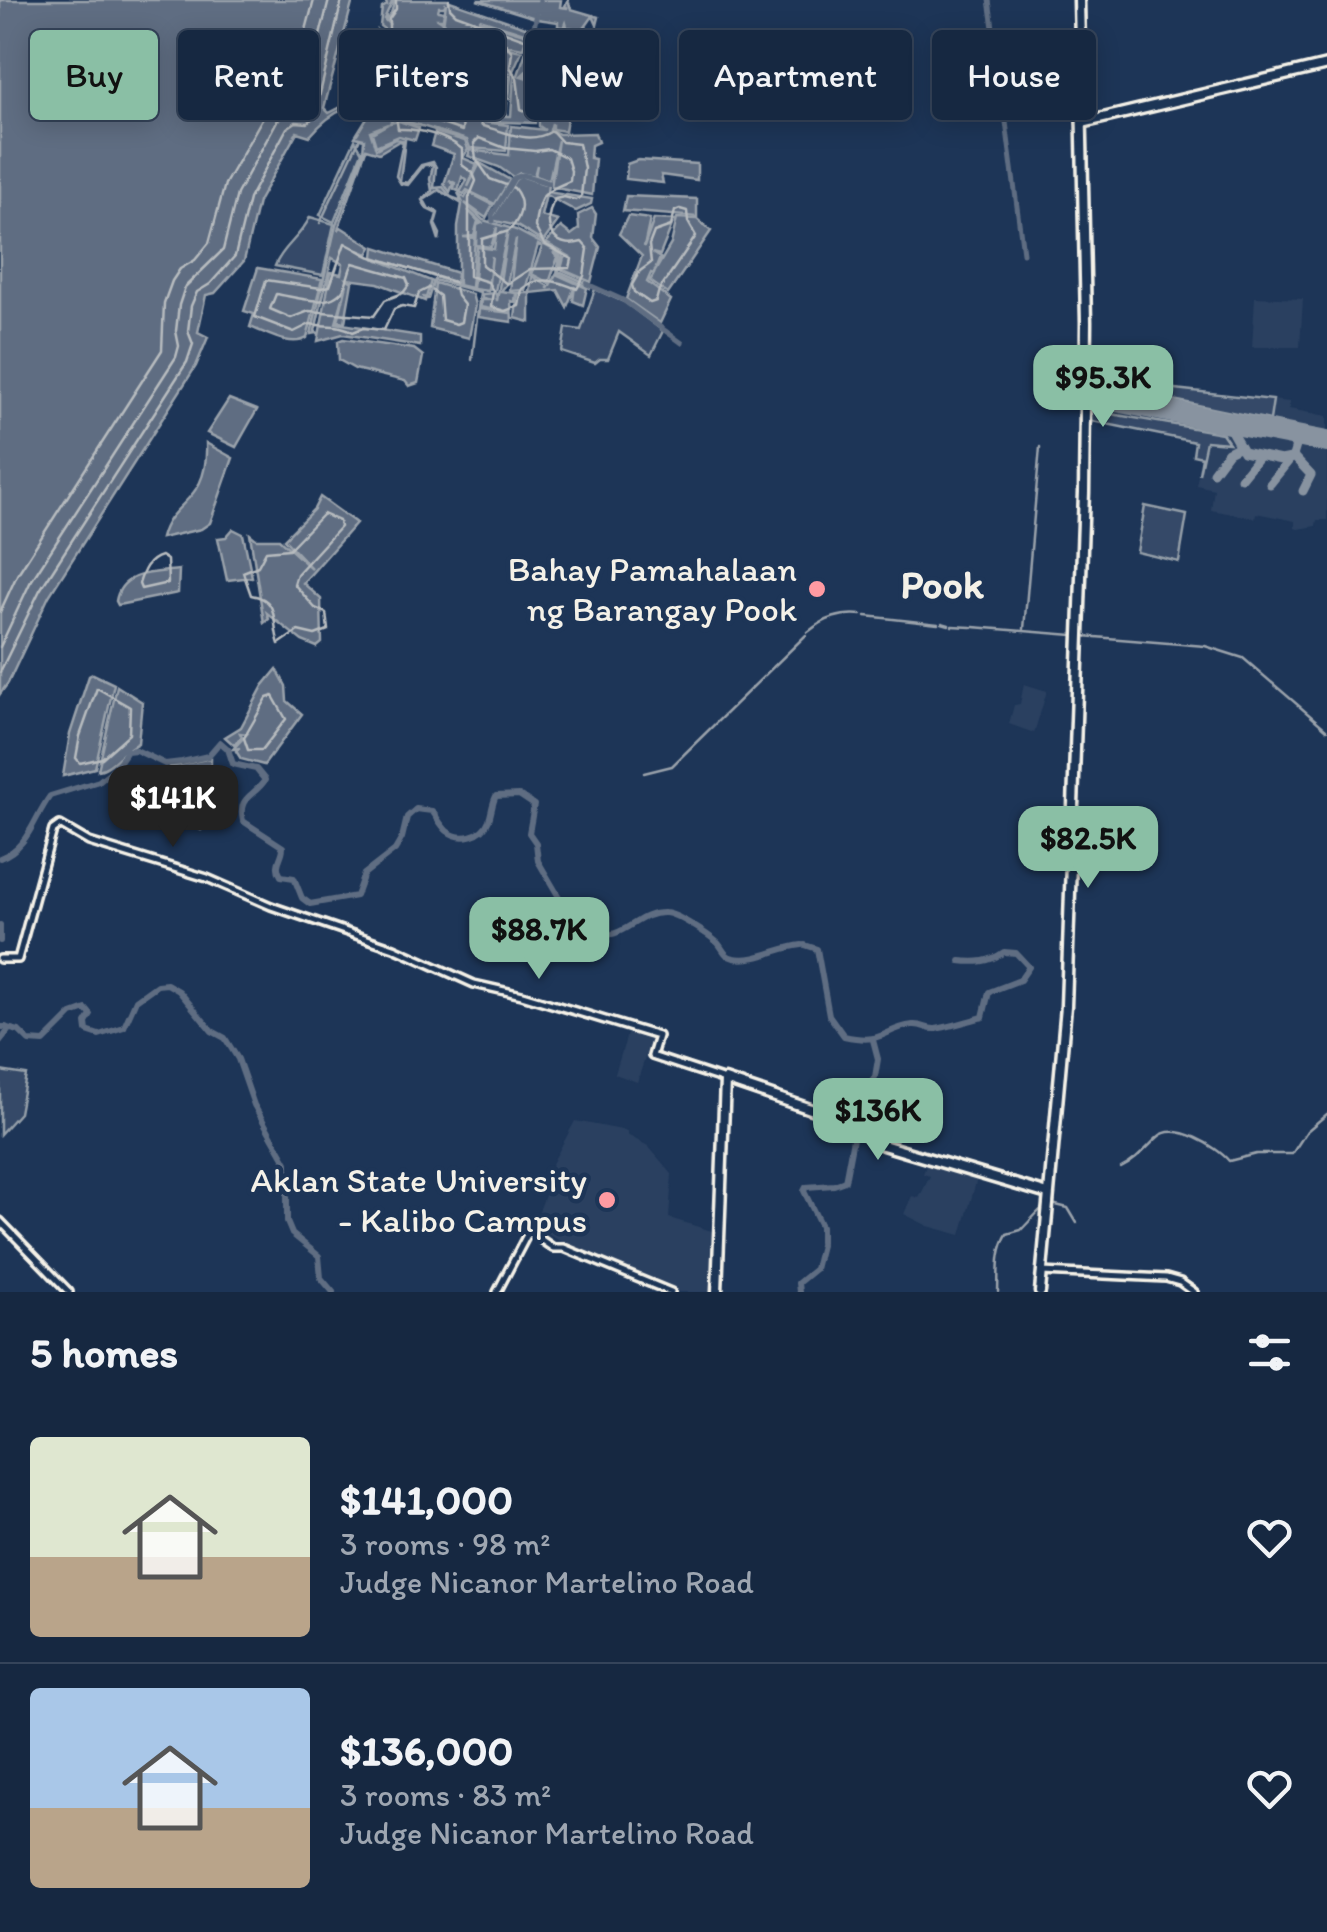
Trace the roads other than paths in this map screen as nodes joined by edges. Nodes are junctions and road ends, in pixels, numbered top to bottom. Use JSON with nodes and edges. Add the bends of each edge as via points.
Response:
{"nodes":[{"id":1,"x":1079,"y":0,"type":"edge"},
{"id":2,"x":1327,"y":65,"type":"edge"},
{"id":3,"x":1082,"y":123,"type":"junction"},
{"id":4,"x":0,"y":959,"type":"edge"},
{"id":5,"x":725,"y":1080,"type":"junction"},
{"id":6,"x":1048,"y":1194,"type":"junction"},
{"id":7,"x":0,"y":1221,"type":"edge"},
{"id":8,"x":1042,"y":1272,"type":"junction"},
{"id":9,"x":69,"y":1292,"type":"edge"},
{"id":10,"x":497,"y":1292,"type":"edge"},
{"id":11,"x":670,"y":1292,"type":"edge"},
{"id":12,"x":717,"y":1292,"type":"edge"},
{"id":13,"x":1040,"y":1292,"type":"edge"},
{"id":14,"x":1194,"y":1292,"type":"edge"}],
"edges":[{"from":1,"to":3,"type":"main road"},
{"from":2,"to":3,"type":"main road"},
{"from":3,"to":6,"type":"main road","via":[[1084,488],[1066,1006]]},
{"from":4,"to":5,"type":"street","via":[[18,960],[52,830],[60,825],[89,842],[208,878],[474,984],[658,1036],[652,1056]]},
{"from":5,"to":6,"type":"main road","via":[[843,1120],[883,1145]]},
{"from":5,"to":12,"type":"main road"},
{"from":6,"to":8,"type":"main road"},
{"from":7,"to":9,"type":"street"},
{"from":8,"to":13,"type":"main road"},
{"from":8,"to":14,"type":"street","via":[[1166,1278]]},
{"from":10,"to":11,"type":"street","via":[[530,1232],[553,1248]]}]}
